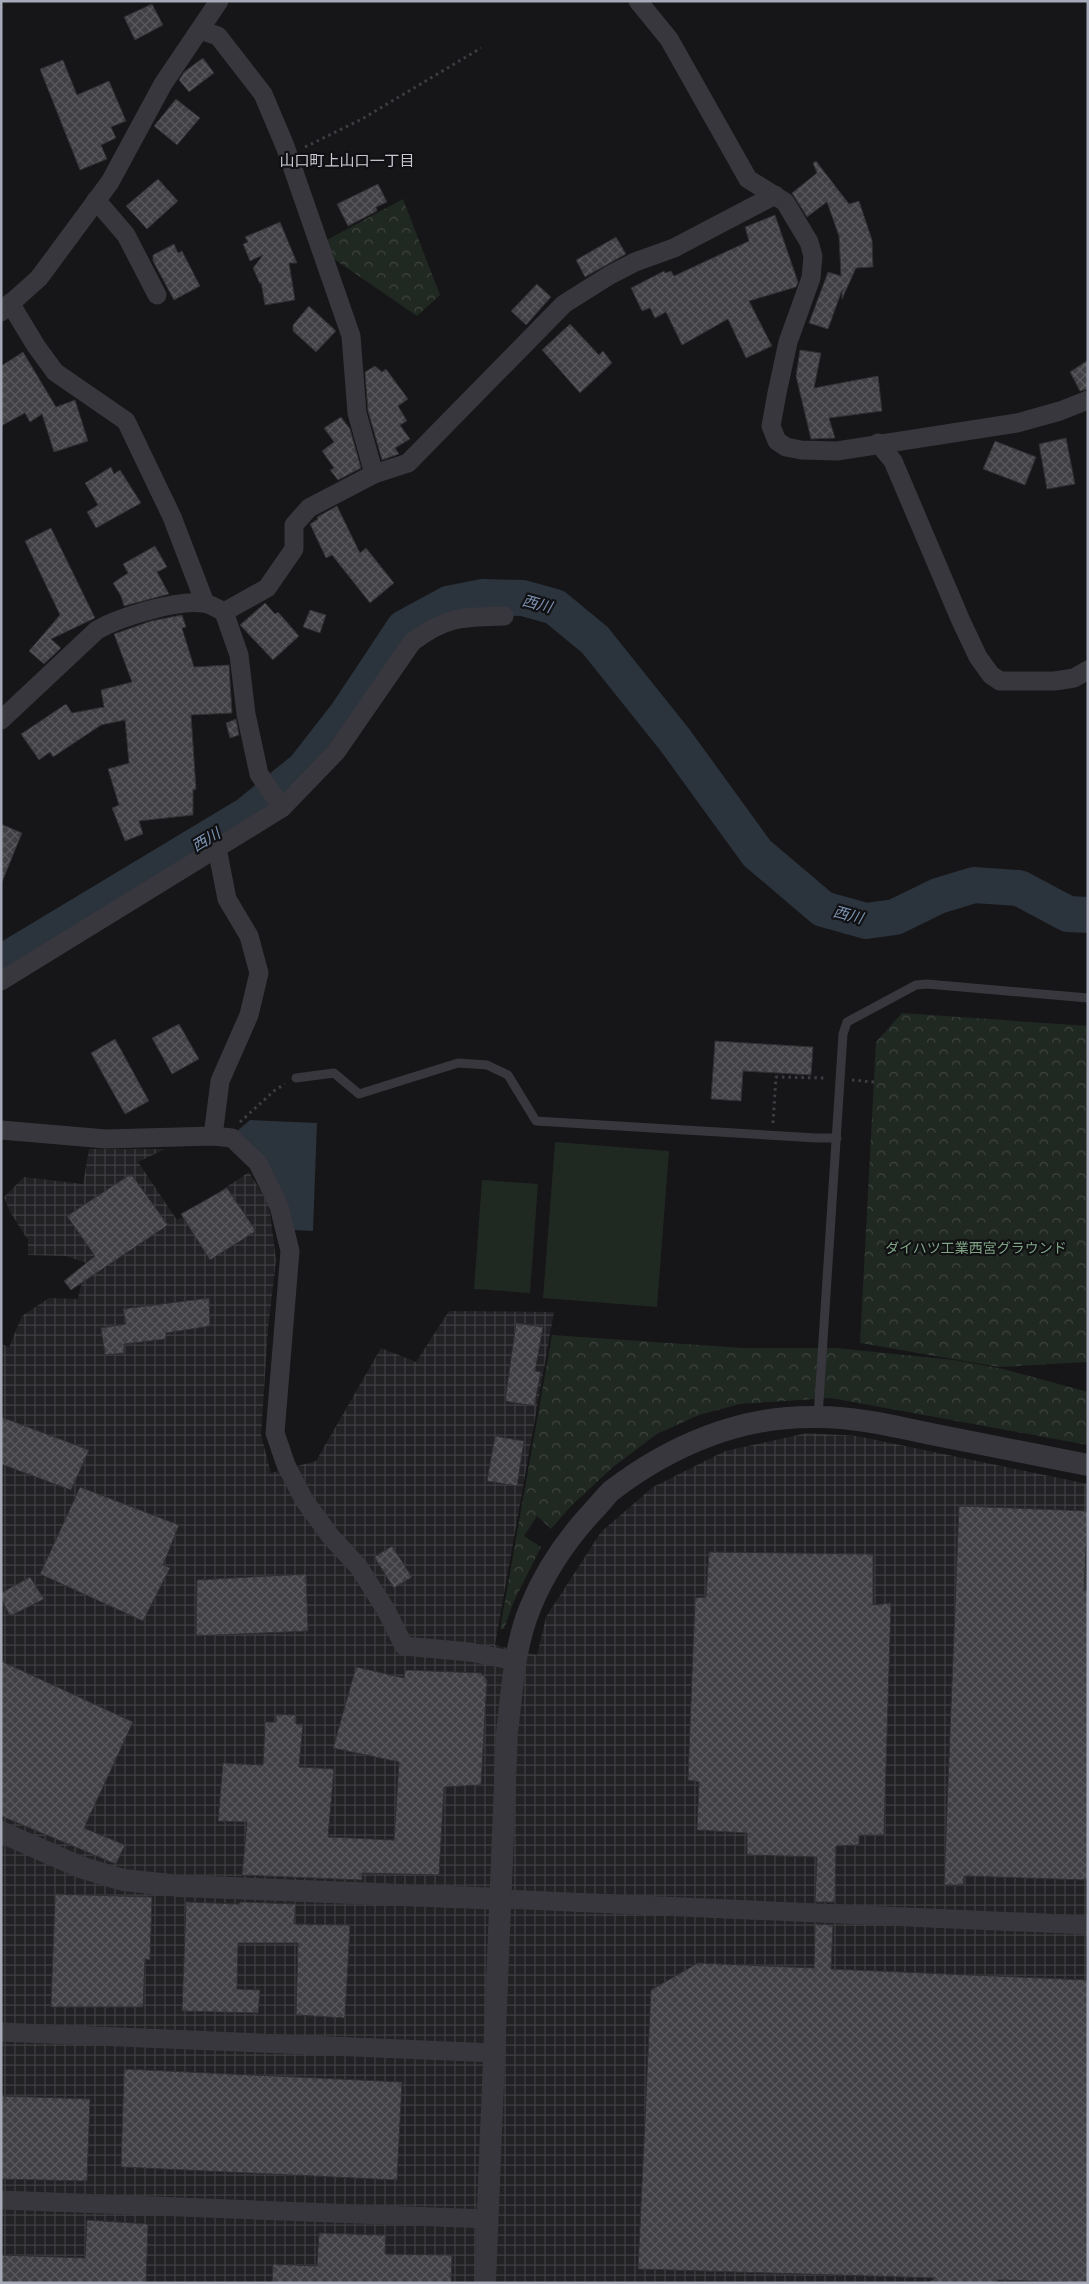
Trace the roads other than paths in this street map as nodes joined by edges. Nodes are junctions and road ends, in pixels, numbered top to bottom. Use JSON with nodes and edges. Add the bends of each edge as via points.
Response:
{"nodes":[{"id":1,"x":219,"y":1,"type":"edge"},
{"id":2,"x":638,"y":1,"type":"edge"},
{"id":3,"x":200,"y":30,"type":"junction"},
{"id":4,"x":775,"y":195,"type":"junction"},
{"id":5,"x":96,"y":200,"type":"junction"},
{"id":6,"x":157,"y":295,"type":"dead end"},
{"id":7,"x":6,"y":307,"type":"edge"},
{"id":8,"x":1088,"y":400,"type":"edge"},
{"id":9,"x":878,"y":443,"type":"junction"},
{"id":10,"x":374,"y":474,"type":"junction"},
{"id":11,"x":205,"y":603,"type":"junction"},
{"id":12,"x":224,"y":612,"type":"junction"},
{"id":13,"x":504,"y":616,"type":"dead end"},
{"id":14,"x":1088,"y":670,"type":"edge"},
{"id":15,"x":1,"y":720,"type":"edge"},
{"id":16,"x":282,"y":808,"type":"junction"},
{"id":17,"x":217,"y":848,"type":"junction"},
{"id":18,"x":1,"y":981,"type":"edge"},
{"id":19,"x":1088,"y":998,"type":"edge"},
{"id":20,"x":296,"y":1078,"type":"dead end"},
{"id":21,"x":1,"y":1130,"type":"edge"},
{"id":22,"x":213,"y":1136,"type":"junction"},
{"id":23,"x":836,"y":1138,"type":"junction"},
{"id":24,"x":818,"y":1417,"type":"junction"},
{"id":25,"x":1088,"y":1465,"type":"edge"},
{"id":26,"x":516,"y":1661,"type":"junction"},
{"id":27,"x":1,"y":1832,"type":"edge"},
{"id":28,"x":502,"y":1899,"type":"junction"},
{"id":29,"x":1088,"y":1925,"type":"edge"},
{"id":30,"x":1,"y":2032,"type":"edge"},
{"id":31,"x":495,"y":2053,"type":"junction"},
{"id":32,"x":1,"y":2200,"type":"edge"},
{"id":33,"x":487,"y":2219,"type":"junction"},
{"id":34,"x":485,"y":2283,"type":"edge"}],
"edges":[{"from":1,"to":3,"type":"street"},
{"from":2,"to":4,"type":"street","via":[[669,40],[748,179]]},
{"from":3,"to":5,"type":"street","via":[[163,84],[110,182]]},
{"from":3,"to":10,"type":"street","via":[[218,36],[263,94],[288,155],[351,336],[357,413]]},
{"from":4,"to":9,"type":"street","via":[[791,210],[806,237],[814,256],[814,267],[788,342],[771,426],[773,434],[786,447],[801,450],[837,450]]},
{"from":4,"to":10,"type":"street","via":[[674,248],[635,262],[564,304],[408,463]]},
{"from":5,"to":6,"type":"street","via":[[126,235]]},
{"from":5,"to":7,"type":"street","via":[[39,278]]},
{"from":7,"to":11,"type":"street","via":[[56,372],[126,421],[172,517]]},
{"from":8,"to":9,"type":"street","via":[[1017,423]]},
{"from":9,"to":14,"type":"street","via":[[893,461],[961,621],[990,675],[1000,680],[1055,681],[1074,678]]},
{"from":10,"to":12,"type":"street","via":[[309,508],[294,525],[294,549],[267,588]]},
{"from":11,"to":12,"type":"street"},
{"from":11,"to":15,"type":"street","via":[[186,602],[114,621],[96,630]]},
{"from":12,"to":16,"type":"street","via":[[239,655],[246,714],[259,774]]},
{"from":13,"to":16,"type":"street","via":[[459,617],[429,630],[412,642],[336,752]]},
{"from":16,"to":17,"type":"street"},
{"from":17,"to":18,"type":"street"},
{"from":17,"to":22,"type":"street","via":[[227,899],[249,936],[260,973],[249,1015],[220,1081]]},
{"from":19,"to":23,"type":"lane","via":[[927,984],[916,986],[847,1022],[843,1034]]},
{"from":20,"to":23,"type":"lane","via":[[334,1073],[359,1094],[458,1063],[487,1065],[508,1075],[536,1121]]},
{"from":21,"to":22,"type":"street","via":[[106,1138]]},
{"from":22,"to":26,"type":"street","via":[[232,1138],[258,1163],[281,1215],[290,1251],[275,1433],[286,1465],[304,1500],[331,1537],[358,1566],[404,1646],[470,1652]]},
{"from":23,"to":24,"type":"lane"},
{"from":24,"to":25,"type":"street","via":[[861,1420]]},
{"from":24,"to":26,"type":"street","via":[[784,1418],[713,1434],[680,1447],[610,1492],[563,1547],[544,1578],[530,1609]]},
{"from":26,"to":28,"type":"street","via":[[507,1733]]},
{"from":27,"to":28,"type":"street","via":[[80,1867],[122,1880],[180,1886]]},
{"from":28,"to":29,"type":"street"},
{"from":28,"to":31,"type":"street"},
{"from":30,"to":31,"type":"street"},
{"from":31,"to":33,"type":"street"},
{"from":32,"to":33,"type":"street"},
{"from":33,"to":34,"type":"street"}]}
